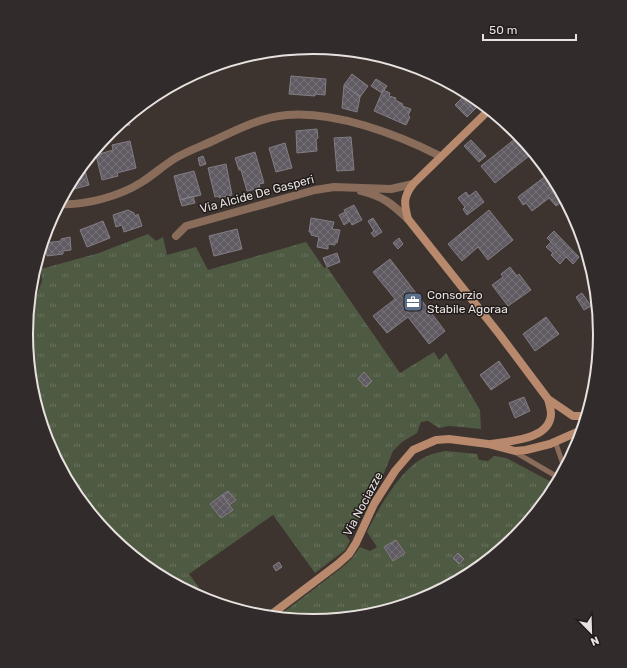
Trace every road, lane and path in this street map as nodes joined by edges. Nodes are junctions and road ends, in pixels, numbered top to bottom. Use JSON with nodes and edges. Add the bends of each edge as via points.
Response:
{"nodes":[{"id":1,"x":485,"y":112,"type":"edge"},
{"id":2,"x":440,"y":156,"type":"junction"},
{"id":3,"x":413,"y":184,"type":"junction"},
{"id":4,"x":349,"y":188,"type":"junction"},
{"id":5,"x":66,"y":203,"type":"edge"},
{"id":6,"x":408,"y":219,"type":"junction"},
{"id":7,"x":176,"y":236,"type":"dead end"},
{"id":8,"x":548,"y":399,"type":"junction"},
{"id":9,"x":581,"y":416,"type":"edge"},
{"id":10,"x":576,"y":433,"type":"edge"},
{"id":11,"x":555,"y":442,"type":"junction"},
{"id":12,"x":488,"y":444,"type":"junction"},
{"id":13,"x":515,"y":451,"type":"junction"},
{"id":14,"x":562,"y":463,"type":"edge"},
{"id":15,"x":555,"y":475,"type":"edge"},
{"id":16,"x":275,"y":612,"type":"edge"}],
"edges":[{"from":1,"to":2,"type":"street"},
{"from":2,"to":3,"type":"street"},
{"from":2,"to":5,"type":"street","via":[[376,129],[347,121],[322,116],[286,115],[248,126],[198,147],[175,158],[126,191],[85,202]]},
{"from":3,"to":4,"type":"street","via":[[391,189]]},
{"from":3,"to":6,"type":"street","via":[[405,199]]},
{"from":4,"to":6,"type":"street","via":[[387,200]]},
{"from":4,"to":7,"type":"street","name":"Via Alcide De Gasperi","via":[[315,190],[186,226]]},
{"from":6,"to":8,"type":"street"},
{"from":8,"to":9,"type":"street","via":[[573,416]]},
{"from":8,"to":12,"type":"street","via":[[551,414],[544,429],[524,439]]},
{"from":10,"to":11,"type":"street","name":"Via Nociazze"},
{"from":11,"to":13,"type":"street","name":"Via Nociazze"},
{"from":11,"to":14,"type":"lane"},
{"from":12,"to":13,"type":"street","name":"Via Nociazze"},
{"from":12,"to":16,"type":"street","name":"Via Nociazze","via":[[436,440],[413,450],[394,471],[349,554]]},
{"from":13,"to":15,"type":"lane"}]}
